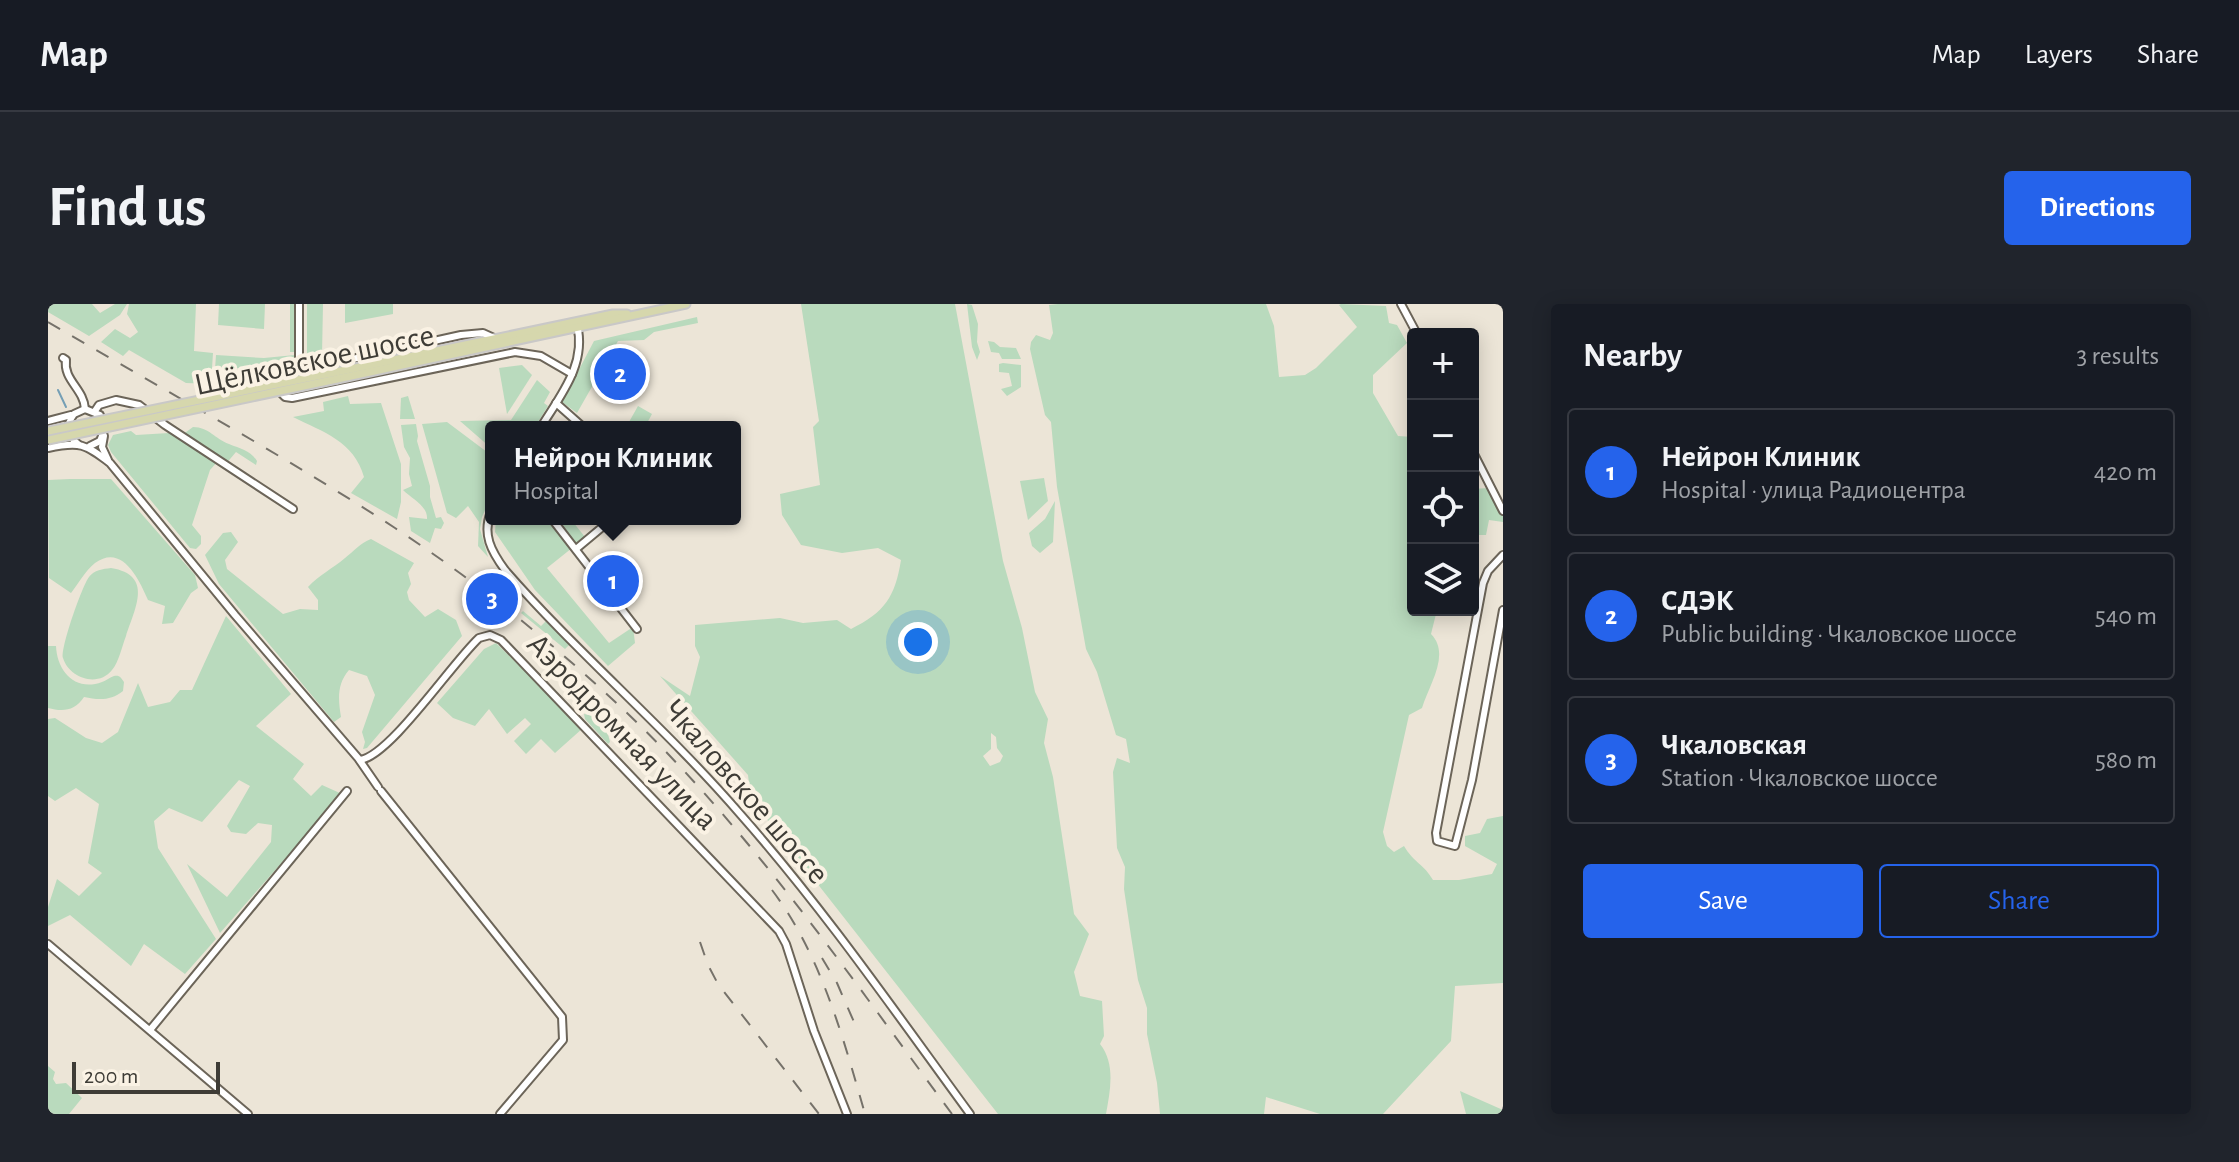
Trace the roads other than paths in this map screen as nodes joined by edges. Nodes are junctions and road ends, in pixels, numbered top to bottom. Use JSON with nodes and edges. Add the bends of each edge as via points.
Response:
{"nodes":[{"id":1,"x":299,"y":304,"type":"edge"},
{"id":2,"x":686,"y":304,"type":"edge"},
{"id":3,"x":1401,"y":304,"type":"edge"},
{"id":4,"x":637,"y":313,"type":"junction"},
{"id":5,"x":576,"y":325,"type":"junction"},
{"id":6,"x":595,"y":325,"type":"junction"},
{"id":7,"x":1414,"y":328,"type":"edge"},
{"id":8,"x":562,"y":331,"type":"junction"},
{"id":9,"x":494,"y":338,"type":"junction"},
{"id":10,"x":581,"y":344,"type":"junction"},
{"id":11,"x":63,"y":358,"type":"dead end"},
{"id":12,"x":578,"y":362,"type":"junction"},
{"id":13,"x":562,"y":368,"type":"junction"},
{"id":14,"x":299,"y":371,"type":"junction"},
{"id":15,"x":572,"y":374,"type":"junction"},
{"id":16,"x":336,"y":376,"type":"junction"},
{"id":17,"x":279,"y":382,"type":"junction"},
{"id":18,"x":254,"y":384,"type":"dead end"},
{"id":19,"x":556,"y":403,"type":"junction"},
{"id":20,"x":85,"y":409,"type":"junction"},
{"id":21,"x":95,"y":411,"type":"junction"},
{"id":22,"x":74,"y":414,"type":"junction"},
{"id":23,"x":52,"y":421,"type":"edge"},
{"id":24,"x":545,"y":421,"type":"edge"},
{"id":25,"x":576,"y":421,"type":"edge"},
{"id":26,"x":68,"y":430,"type":"junction"},
{"id":27,"x":48,"y":431,"type":"edge"},
{"id":28,"x":104,"y":435,"type":"junction"},
{"id":29,"x":48,"y":440,"type":"edge"},
{"id":30,"x":79,"y":445,"type":"junction"},
{"id":31,"x":90,"y":446,"type":"junction"},
{"id":32,"x":51,"y":448,"type":"edge"},
{"id":33,"x":110,"y":463,"type":"junction"},
{"id":34,"x":1479,"y":464,"type":"edge"},
{"id":35,"x":1502,"y":508,"type":"edge"},
{"id":36,"x":293,"y":509,"type":"dead end"},
{"id":37,"x":487,"y":525,"type":"edge"},
{"id":38,"x":557,"y":525,"type":"edge"},
{"id":39,"x":605,"y":525,"type":"edge"},
{"id":40,"x":576,"y":549,"type":"junction"},
{"id":41,"x":1503,"y":555,"type":"edge"},
{"id":42,"x":1503,"y":613,"type":"edge"},
{"id":43,"x":637,"y":629,"type":"dead end"},
{"id":44,"x":360,"y":760,"type":"junction"},
{"id":45,"x":347,"y":791,"type":"dead end"},
{"id":46,"x":48,"y":944,"type":"edge"},
{"id":47,"x":150,"y":1030,"type":"junction"},
{"id":48,"x":248,"y":1114,"type":"edge"},
{"id":49,"x":500,"y":1114,"type":"edge"},
{"id":50,"x":847,"y":1114,"type":"edge"},
{"id":51,"x":970,"y":1114,"type":"edge"}],
"edges":[{"from":1,"to":14,"type":"street"},
{"from":2,"to":4,"type":"main road","name":"Щёлковское шоссе"},
{"from":3,"to":7,"type":"street"},
{"from":4,"to":5,"type":"main road","name":"Щёлковское шоссе"},
{"from":4,"to":6,"type":"main road","name":"Щёлковское шоссе"},
{"from":5,"to":6,"type":"main road","name":"Щёлковское шоссе"},
{"from":5,"to":8,"type":"main road","name":"Щёлковское шоссе"},
{"from":5,"to":9,"type":"main road","name":"Щёлковское шоссе"},
{"from":5,"to":10,"type":"street"},
{"from":6,"to":10,"type":"street","via":[[586,330]]},
{"from":8,"to":10,"type":"street","via":[[574,334]]},
{"from":8,"to":16,"type":"main road","name":"Щёлковское шоссе"},
{"from":9,"to":14,"type":"street","via":[[461,335]]},
{"from":9,"to":16,"type":"main road","name":"Щёлковское шоссе"},
{"from":10,"to":12,"type":"street"},
{"from":11,"to":20,"type":"street"},
{"from":12,"to":13,"type":"street"},
{"from":12,"to":15,"type":"street"},
{"from":13,"to":15,"type":"street"},
{"from":13,"to":17,"type":"street","via":[[535,354],[515,352],[292,398],[282,396]]},
{"from":13,"to":19,"type":"street"},
{"from":14,"to":17,"type":"street"},
{"from":15,"to":19,"type":"street"},
{"from":16,"to":27,"type":"main road","name":"Щёлковское шоссе","bridge":true},
{"from":16,"to":29,"type":"main road","name":"Щёлковское шоссе","bridge":true},
{"from":17,"to":18,"type":"street","via":[[262,378]]},
{"from":19,"to":24,"type":"street"},
{"from":19,"to":25,"type":"street"},
{"from":20,"to":21,"type":"street"},
{"from":20,"to":22,"type":"street"},
{"from":21,"to":28,"type":"street","via":[[104,421]]},
{"from":21,"to":36,"type":"street","via":[[116,400],[139,405]]},
{"from":22,"to":23,"type":"street"},
{"from":22,"to":26,"type":"street"},
{"from":23,"to":26,"type":"street"},
{"from":26,"to":30,"type":"street"},
{"from":26,"to":32,"type":"street"},
{"from":28,"to":31,"type":"street"},
{"from":28,"to":33,"type":"street","via":[[102,447]]},
{"from":30,"to":31,"type":"street"},
{"from":30,"to":32,"type":"street"},
{"from":31,"to":33,"type":"street"},
{"from":33,"to":44,"type":"street"},
{"from":34,"to":35,"type":"street"},
{"from":37,"to":51,"type":"street","name":"Чкаловское шоссе","via":[[502,566],[750,824]]},
{"from":38,"to":40,"type":"street"},
{"from":39,"to":40,"type":"street"},
{"from":40,"to":43,"type":"street"},
{"from":41,"to":42,"type":"street","via":[[1483,583],[1436,833],[1437,841],[1455,846]]},
{"from":44,"to":49,"type":"street","via":[[562,1017],[563,1040]]},
{"from":44,"to":50,"type":"street","name":"Аэродромная улица","via":[[370,759],[395,735],[479,638],[501,640],[779,931]]},
{"from":45,"to":47,"type":"street"},
{"from":46,"to":47,"type":"street"},
{"from":47,"to":48,"type":"street"}]}
